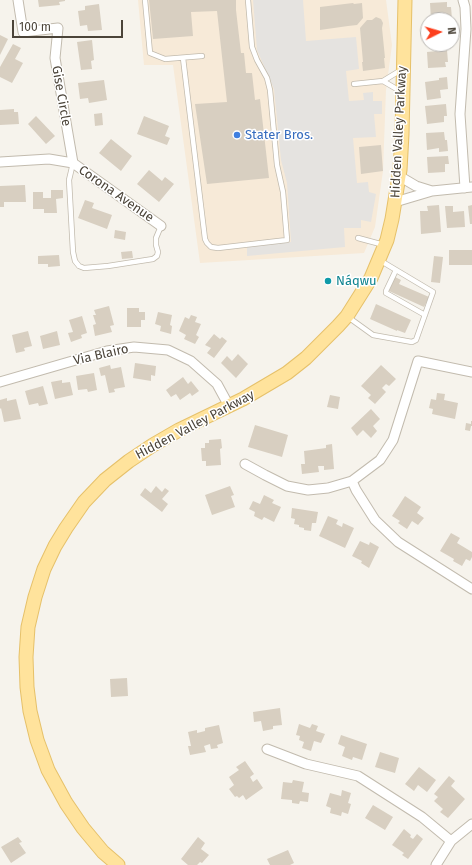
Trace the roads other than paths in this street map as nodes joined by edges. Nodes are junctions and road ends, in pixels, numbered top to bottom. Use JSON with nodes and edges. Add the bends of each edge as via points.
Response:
{"nodes":[{"id":1,"x":18,"y":0,"type":"edge"},
{"id":2,"x":145,"y":0,"type":"edge"},
{"id":3,"x":248,"y":0,"type":"edge"},
{"id":4,"x":405,"y":0,"type":"edge"},
{"id":5,"x":463,"y":0,"type":"edge"},
{"id":6,"x":202,"y":56,"type":"dead end"},
{"id":7,"x":183,"y":58,"type":"junction"},
{"id":8,"x":403,"y":69,"type":"junction"},
{"id":9,"x":383,"y":81,"type":"junction"},
{"id":10,"x":354,"y":84,"type":"dead end"},
{"id":11,"x":403,"y":92,"type":"junction"},
{"id":12,"x":0,"y":162,"type":"edge"},
{"id":13,"x":73,"y":163,"type":"junction"},
{"id":14,"x":399,"y":176,"type":"junction"},
{"id":15,"x":468,"y":187,"type":"edge"},
{"id":16,"x":432,"y":191,"type":"junction"},
{"id":17,"x":396,"y":202,"type":"junction"},
{"id":18,"x":161,"y":226,"type":"joint"},
{"id":19,"x":358,"y":238,"type":"dead end"},
{"id":20,"x":384,"y":245,"type":"junction"},
{"id":21,"x":378,"y":260,"type":"junction"},
{"id":22,"x":396,"y":270,"type":"junction"},
{"id":23,"x":425,"y":315,"type":"junction"},
{"id":24,"x":347,"y":316,"type":"junction"},
{"id":25,"x":472,"y":372,"type":"edge"},
{"id":26,"x":0,"y":382,"type":"edge"},
{"id":27,"x":229,"y":406,"type":"junction"},
{"id":28,"x":245,"y":464,"type":"dead end"},
{"id":29,"x":352,"y":481,"type":"junction"},
{"id":30,"x":472,"y":589,"type":"edge"},
{"id":31,"x":268,"y":749,"type":"dead end"},
{"id":32,"x":472,"y":824,"type":"edge"},
{"id":33,"x":451,"y":841,"type":"junction"},
{"id":34,"x":118,"y":865,"type":"edge"},
{"id":35,"x":436,"y":865,"type":"edge"}],
"edges":[{"from":1,"to":13,"type":"street","name":"Gise Circle","via":[[23,32],[58,28],[55,58]]},
{"from":2,"to":7,"type":"lane","via":[[150,53],[165,60]]},
{"from":3,"to":7,"type":"lane","via":[[252,47],[270,90],[287,240],[218,248],[211,247],[205,239]]},
{"from":4,"to":8,"type":"main road","name":"Hidden Valley Parkway"},
{"from":5,"to":15,"type":"street","via":[[466,29],[460,114]]},
{"from":6,"to":7,"type":"lane"},
{"from":8,"to":9,"type":"lane"},
{"from":8,"to":11,"type":"main road","name":"Hidden Valley Parkway"},
{"from":9,"to":10,"type":"lane"},
{"from":9,"to":11,"type":"lane"},
{"from":11,"to":14,"type":"main road","name":"Hidden Valley Parkway"},
{"from":12,"to":13,"type":"street","name":"Corona Avenue","via":[[50,159]]},
{"from":13,"to":18,"type":"street","name":"Corona Avenue"},
{"from":13,"to":18,"type":"lane","via":[[69,180],[73,252],[79,266],[108,266],[152,259],[157,256],[156,238]]},
{"from":14,"to":16,"type":"street","via":[[416,186]]},
{"from":14,"to":17,"type":"main road","name":"Hidden Valley Parkway"},
{"from":15,"to":16,"type":"street"},
{"from":16,"to":17,"type":"street"},
{"from":17,"to":20,"type":"main road","name":"Hidden Valley Parkway"},
{"from":19,"to":20,"type":"lane"},
{"from":20,"to":21,"type":"main road","name":"Hidden Valley Parkway"},
{"from":21,"to":22,"type":"lane"},
{"from":21,"to":24,"type":"main road","name":"Hidden Valley Parkway","via":[[371,278]]},
{"from":22,"to":23,"type":"lane","via":[[433,292]]},
{"from":22,"to":23,"type":"lane","via":[[386,293]]},
{"from":23,"to":24,"type":"lane","via":[[416,340],[412,342],[373,335]]},
{"from":24,"to":27,"type":"main road","name":"Hidden Valley Parkway","via":[[306,358],[281,377]]},
{"from":25,"to":29,"type":"street","via":[[418,361],[393,440],[380,460]]},
{"from":26,"to":27,"type":"street","name":"Via Blairo","via":[[107,351],[134,347],[168,350],[191,361],[217,384]]},
{"from":27,"to":34,"type":"main road","name":"Hidden Valley Parkway","via":[[153,445],[105,480],[84,502],[55,546],[35,597],[28,627],[26,657],[27,687],[36,740],[48,770],[66,803],[103,852]]},
{"from":28,"to":29,"type":"street","via":[[287,486],[308,490],[328,488]]},
{"from":29,"to":30,"type":"street","via":[[375,520],[398,542]]},
{"from":31,"to":33,"type":"street","via":[[306,764],[358,776],[422,818]]},
{"from":32,"to":33,"type":"street"},
{"from":33,"to":35,"type":"street"}]}
